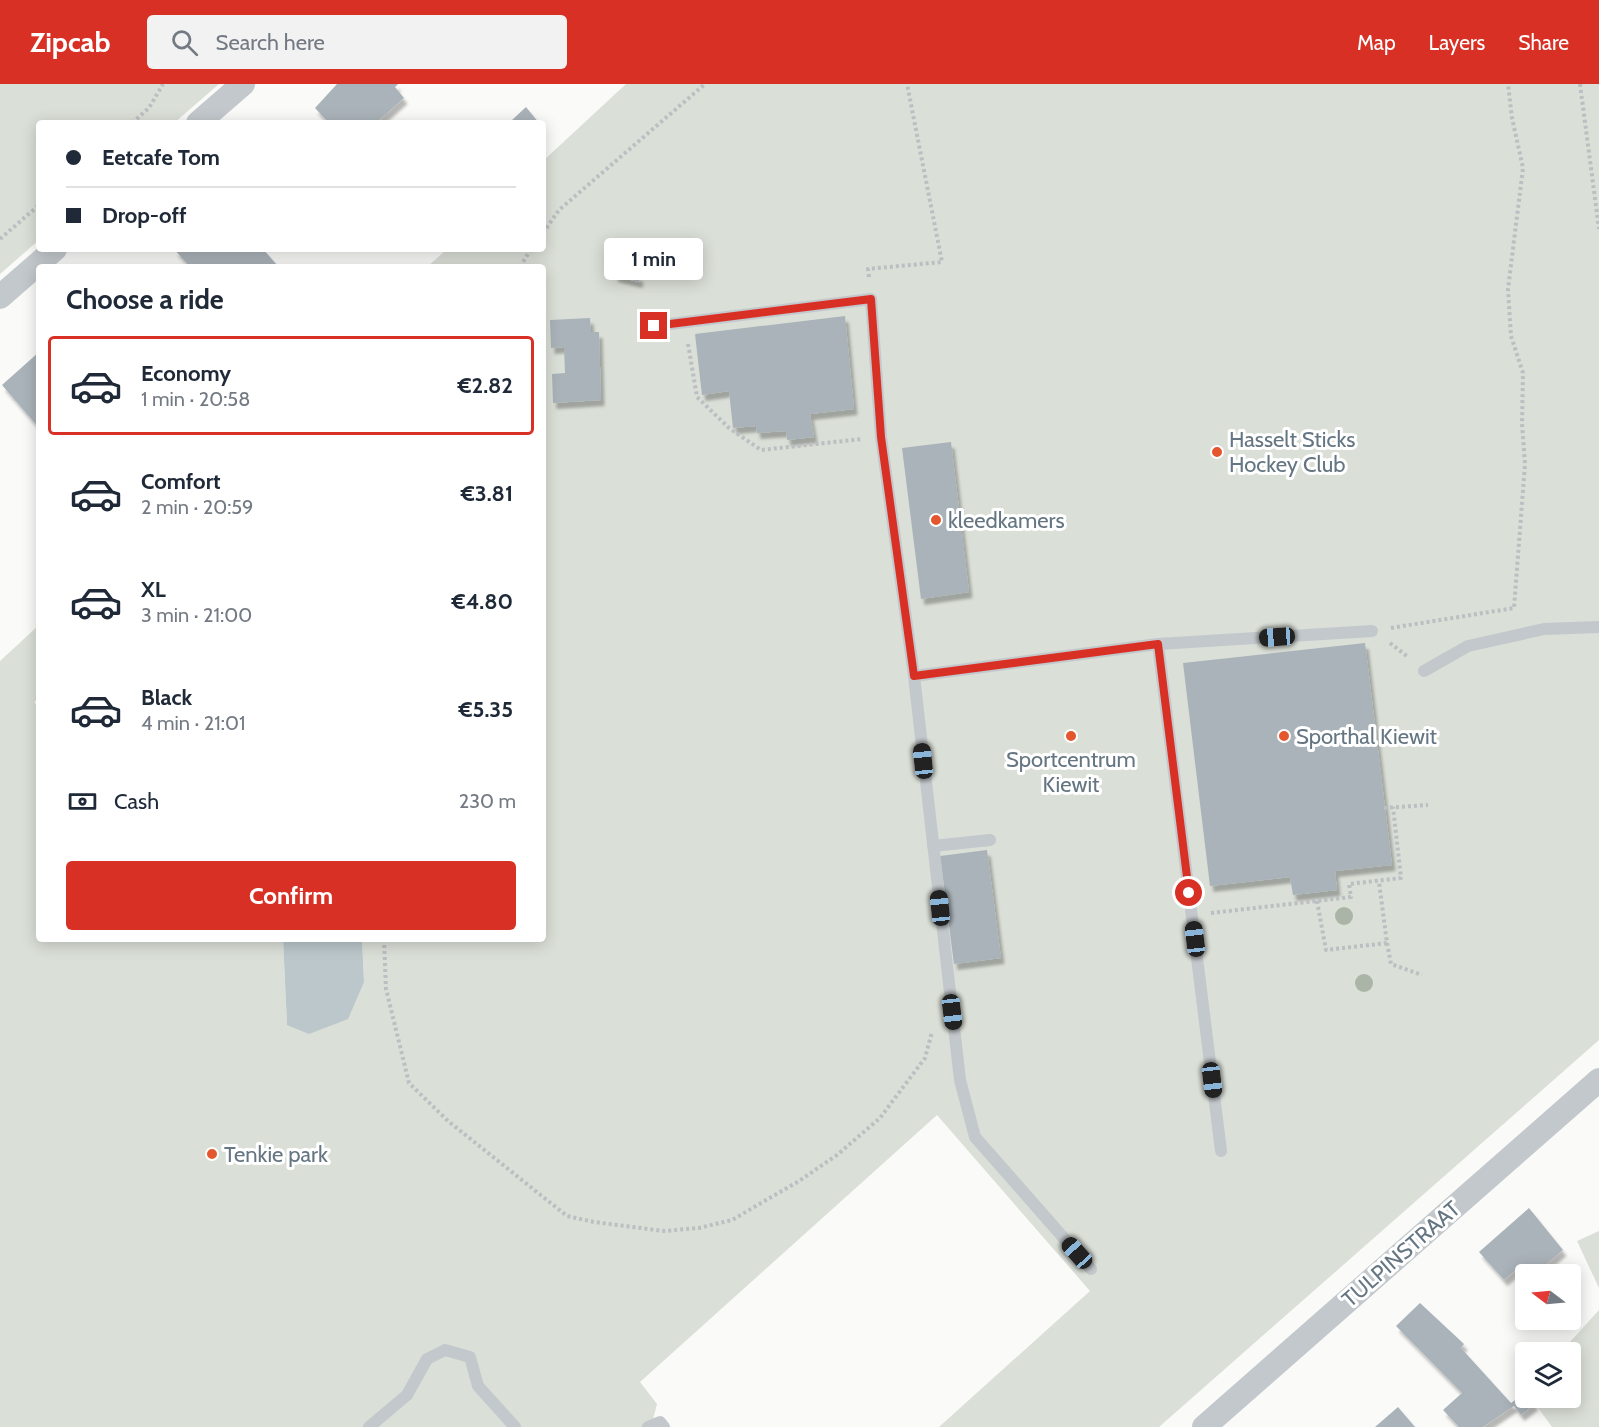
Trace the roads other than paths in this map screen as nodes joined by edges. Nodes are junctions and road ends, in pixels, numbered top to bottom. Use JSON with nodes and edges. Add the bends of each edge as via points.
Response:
{"nodes":[{"id":1,"x":243,"y":84,"type":"edge"},
{"id":2,"x":201,"y":120,"type":"edge"},
{"id":3,"x":52,"y":252,"type":"edge"},
{"id":4,"x":38,"y":264,"type":"edge"},
{"id":5,"x":36,"y":266,"type":"edge"},
{"id":6,"x":0,"y":297,"type":"edge"},
{"id":7,"x":654,"y":326,"type":"dead end"},
{"id":8,"x":1599,"y":627,"type":"edge"},
{"id":9,"x":1372,"y":631,"type":"road end"},
{"id":10,"x":1158,"y":644,"type":"junction"},
{"id":11,"x":1424,"y":671,"type":"road end"},
{"id":12,"x":914,"y":676,"type":"junction"},
{"id":13,"x":990,"y":840,"type":"dead end"},
{"id":14,"x":933,"y":846,"type":"junction"},
{"id":15,"x":1599,"y":1080,"type":"edge"},
{"id":16,"x":1221,"y":1151,"type":"dead end"},
{"id":17,"x":1091,"y":1269,"type":"dead end"},
{"id":18,"x":369,"y":1427,"type":"edge"},
{"id":19,"x":515,"y":1427,"type":"edge"},
{"id":20,"x":648,"y":1427,"type":"edge"},
{"id":21,"x":664,"y":1427,"type":"edge"},
{"id":22,"x":1204,"y":1427,"type":"edge"}],
"edges":[{"from":1,"to":2,"type":"street"},
{"from":3,"to":4,"type":"street"},
{"from":5,"to":6,"type":"street"},
{"from":7,"to":12,"type":"lane","via":[[871,299],[881,437]]},
{"from":8,"to":11,"type":"lane","via":[[1544,628],[1468,646]]},
{"from":9,"to":10,"type":"lane"},
{"from":10,"to":12,"type":"lane"},
{"from":10,"to":16,"type":"lane"},
{"from":12,"to":14,"type":"lane"},
{"from":13,"to":14,"type":"lane"},
{"from":14,"to":17,"type":"lane","via":[[960,1080],[975,1137]]},
{"from":15,"to":22,"type":"street","name":"TULPINSTRAAT"},
{"from":18,"to":19,"type":"lane","via":[[406,1395],[427,1359],[445,1350],[470,1358],[478,1386]]},
{"from":20,"to":21,"type":"lane","via":[[660,1422]]}]}
